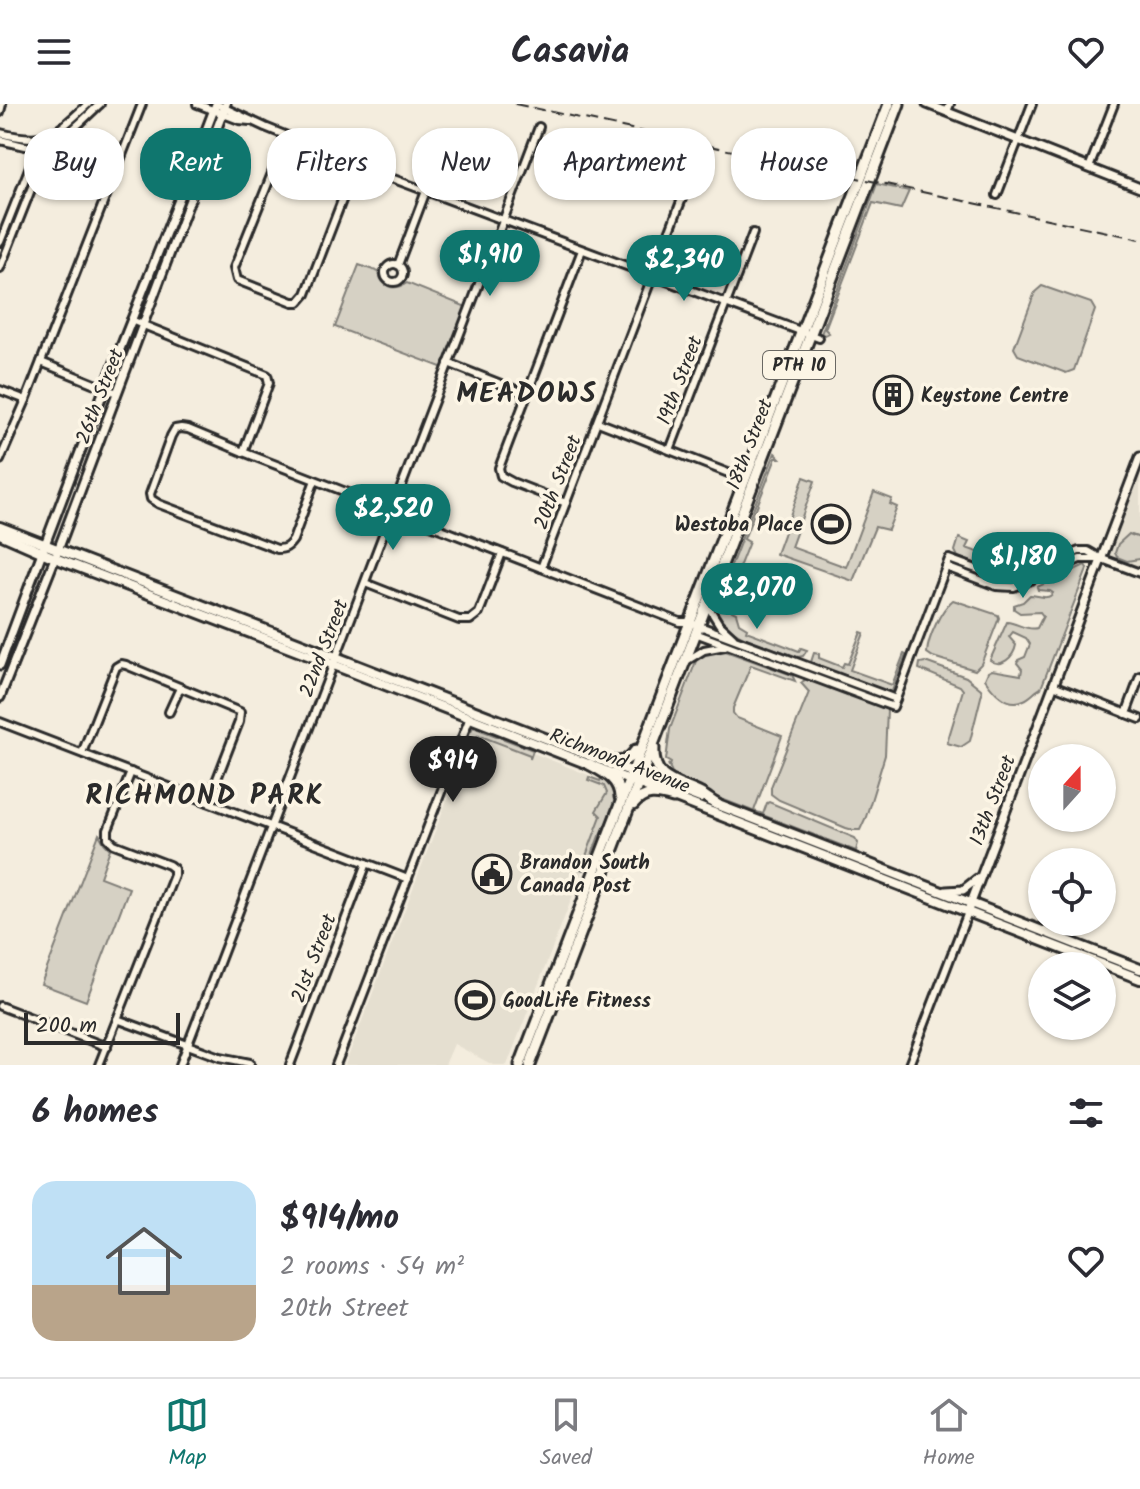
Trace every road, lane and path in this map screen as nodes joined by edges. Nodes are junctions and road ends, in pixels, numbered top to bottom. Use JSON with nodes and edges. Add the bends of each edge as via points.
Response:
{"nodes":[{"id":1,"x":2,"y":104,"type":"edge"},
{"id":2,"x":88,"y":104,"type":"edge"},
{"id":3,"x":100,"y":104,"type":"edge"},
{"id":4,"x":142,"y":104,"type":"edge"},
{"id":5,"x":197,"y":104,"type":"edge"},
{"id":6,"x":889,"y":104,"type":"edge"},
{"id":7,"x":899,"y":104,"type":"edge"},
{"id":8,"x":927,"y":104,"type":"edge"},
{"id":9,"x":1032,"y":104,"type":"edge"},
{"id":10,"x":1114,"y":104,"type":"edge"},
{"id":11,"x":215,"y":106,"type":"edge"},
{"id":12,"x":949,"y":108,"type":"edge"},
{"id":13,"x":224,"y":109,"type":"edge"},
{"id":14,"x":0,"y":112,"type":"edge"},
{"id":15,"x":539,"y":127,"type":"dead end"},
{"id":16,"x":61,"y":128,"type":"edge"},
{"id":17,"x":73,"y":128,"type":"edge"},
{"id":18,"x":267,"y":128,"type":"edge"},
{"id":19,"x":0,"y":133,"type":"edge"},
{"id":20,"x":24,"y":139,"type":"edge"},
{"id":21,"x":0,"y":140,"type":"edge"},
{"id":22,"x":1018,"y":140,"type":"junction"},
{"id":23,"x":24,"y":145,"type":"edge"},
{"id":24,"x":1089,"y":168,"type":"junction"},
{"id":25,"x":24,"y":182,"type":"edge"},
{"id":26,"x":267,"y":186,"type":"edge"},
{"id":27,"x":1140,"y":188,"type":"edge"},
{"id":28,"x":997,"y":195,"type":"dead end"},
{"id":29,"x":26,"y":200,"type":"edge"},
{"id":30,"x":342,"y":200,"type":"edge"},
{"id":31,"x":423,"y":200,"type":"edge"},
{"id":32,"x":449,"y":200,"type":"edge"},
{"id":33,"x":682,"y":200,"type":"edge"},
{"id":34,"x":504,"y":221,"type":"junction"},
{"id":35,"x":753,"y":233,"type":"dead end"},
{"id":36,"x":0,"y":242,"type":"edge"},
{"id":37,"x":582,"y":250,"type":"junction"},
{"id":38,"x":398,"y":265,"type":"dead end"},
{"id":39,"x":0,"y":268,"type":"edge"},
{"id":40,"x":653,"y":275,"type":"junction"},
{"id":41,"x":726,"y":303,"type":"junction"},
{"id":42,"x":131,"y":320,"type":"junction"},
{"id":43,"x":144,"y":325,"type":"junction"},
{"id":44,"x":810,"y":335,"type":"junction"},
{"id":45,"x":41,"y":362,"type":"junction"},
{"id":46,"x":448,"y":363,"type":"junction"},
{"id":47,"x":105,"y":388,"type":"junction"},
{"id":48,"x":0,"y":390,"type":"edge"},
{"id":49,"x":117,"y":393,"type":"junction"},
{"id":50,"x":526,"y":394,"type":"junction"},
{"id":51,"x":26,"y":400,"type":"junction"},
{"id":52,"x":598,"y":422,"type":"junction"},
{"id":53,"x":670,"y":450,"type":"junction"},
{"id":54,"x":243,"y":452,"type":"junction"},
{"id":55,"x":1140,"y":457,"type":"edge"},
{"id":56,"x":0,"y":460,"type":"edge"},
{"id":57,"x":315,"y":480,"type":"junction"},
{"id":58,"x":749,"y":481,"type":"junction"},
{"id":59,"x":566,"y":503,"type":"junction"},
{"id":60,"x":393,"y":511,"type":"junction"},
{"id":61,"x":0,"y":527,"type":"edge"},
{"id":62,"x":0,"y":534,"type":"edge"},
{"id":63,"x":43,"y":549,"type":"junction"},
{"id":64,"x":502,"y":553,"type":"junction"},
{"id":65,"x":56,"y":554,"type":"junction"},
{"id":66,"x":1102,"y":559,"type":"junction"},
{"id":67,"x":946,"y":567,"type":"junction"},
{"id":68,"x":541,"y":568,"type":"junction"},
{"id":69,"x":1140,"y":573,"type":"edge"},
{"id":70,"x":365,"y":583,"type":"junction"},
{"id":71,"x":709,"y":597,"type":"junction"},
{"id":72,"x":690,"y":626,"type":"junction"},
{"id":73,"x":739,"y":645,"type":"junction"},
{"id":74,"x":336,"y":661,"type":"junction"},
{"id":75,"x":0,"y":665,"type":"edge"},
{"id":76,"x":680,"y":673,"type":"junction"},
{"id":77,"x":1140,"y":676,"type":"edge"},
{"id":78,"x":1053,"y":685,"type":"junction"},
{"id":79,"x":180,"y":688,"type":"junction"},
{"id":80,"x":0,"y":697,"type":"edge"},
{"id":81,"x":169,"y":712,"type":"dead end"},
{"id":82,"x":471,"y":714,"type":"junction"},
{"id":83,"x":1126,"y":714,"type":"junction"},
{"id":84,"x":1140,"y":719,"type":"edge"},
{"id":85,"x":0,"y":722,"type":"edge"},
{"id":86,"x":657,"y":734,"type":"junction"},
{"id":87,"x":645,"y":738,"type":"junction"},
{"id":88,"x":82,"y":753,"type":"junction"},
{"id":89,"x":603,"y":760,"type":"junction"},
{"id":90,"x":589,"y":764,"type":"junction"},
{"id":91,"x":131,"y":772,"type":"junction"},
{"id":92,"x":635,"y":778,"type":"junction"},
{"id":93,"x":673,"y":798,"type":"junction"},
{"id":94,"x":208,"y":802,"type":"junction"},
{"id":95,"x":718,"y":805,"type":"junction"},
{"id":96,"x":618,"y":807,"type":"junction"},
{"id":97,"x":621,"y":826,"type":"junction"},
{"id":98,"x":272,"y":827,"type":"junction"},
{"id":99,"x":858,"y":859,"type":"junction"},
{"id":100,"x":367,"y":863,"type":"junction"},
{"id":101,"x":854,"y":868,"type":"junction"},
{"id":102,"x":981,"y":874,"type":"junction"},
{"id":103,"x":408,"y":879,"type":"junction"},
{"id":104,"x":939,"y":891,"type":"junction"},
{"id":105,"x":969,"y":908,"type":"junction"},
{"id":106,"x":1140,"y":969,"type":"edge"},
{"id":107,"x":1140,"y":979,"type":"edge"},
{"id":108,"x":0,"y":1006,"type":"edge"},
{"id":109,"x":117,"y":1019,"type":"junction"},
{"id":110,"x":188,"y":1045,"type":"junction"},
{"id":111,"x":107,"y":1047,"type":"junction"},
{"id":112,"x":250,"y":1063,"type":"edge"},
{"id":113,"x":99,"y":1065,"type":"edge"},
{"id":114,"x":180,"y":1065,"type":"edge"},
{"id":115,"x":290,"y":1065,"type":"edge"},
{"id":116,"x":336,"y":1065,"type":"edge"},
{"id":117,"x":520,"y":1065,"type":"edge"},
{"id":118,"x":530,"y":1065,"type":"edge"},
{"id":119,"x":909,"y":1065,"type":"edge"}],
"edges":[{"from":1,"to":14,"type":"street"},
{"from":2,"to":16,"type":"street"},
{"from":3,"to":17,"type":"street"},
{"from":4,"to":45,"type":"street"},
{"from":5,"to":11,"type":"street"},
{"from":6,"to":44,"type":"main road","name":"18th Street","number":"PTH 10"},
{"from":7,"to":44,"type":"main road","name":"18th Street","number":"PTH 10"},
{"from":8,"to":12,"type":"street"},
{"from":9,"to":22,"type":"street"},
{"from":10,"to":24,"type":"street"},
{"from":11,"to":13,"type":"street"},
{"from":11,"to":42,"type":"street","name":"26th Street"},
{"from":12,"to":22,"type":"street"},
{"from":13,"to":18,"type":"street","via":[[239,120]]},
{"from":13,"to":43,"type":"street","name":"26th Street"},
{"from":15,"to":34,"type":"street","name":"22nd Street"},
{"from":19,"to":20,"type":"street"},
{"from":21,"to":23,"type":"street"},
{"from":22,"to":24,"type":"street"},
{"from":22,"to":28,"type":"street"},
{"from":24,"to":27,"type":"street"},
{"from":25,"to":36,"type":"street"},
{"from":26,"to":30,"type":"street","via":[[234,268],[237,280],[293,302],[303,300]]},
{"from":29,"to":39,"type":"street"},
{"from":31,"to":38,"type":"street"},
{"from":32,"to":34,"type":"street"},
{"from":33,"to":40,"type":"street","name":"20th Street"},
{"from":34,"to":37,"type":"street"},
{"from":34,"to":46,"type":"street","name":"22nd Street"},
{"from":35,"to":41,"type":"street","name":"19th Street"},
{"from":37,"to":40,"type":"street"},
{"from":37,"to":50,"type":"street"},
{"from":40,"to":41,"type":"street"},
{"from":40,"to":52,"type":"street","name":"20th Street"},
{"from":41,"to":44,"type":"street"},
{"from":41,"to":53,"type":"street","name":"19th Street"},
{"from":42,"to":43,"type":"street"},
{"from":42,"to":47,"type":"street","name":"26th Street"},
{"from":43,"to":49,"type":"street","name":"26th Street"},
{"from":43,"to":54,"type":"street","via":[[267,375],[269,383]]},
{"from":44,"to":58,"type":"main road","name":"18th Street","number":"PTH 10"},
{"from":45,"to":47,"type":"street"},
{"from":45,"to":51,"type":"street"},
{"from":46,"to":50,"type":"street"},
{"from":46,"to":60,"type":"street","name":"22nd Street"},
{"from":47,"to":49,"type":"street"},
{"from":47,"to":63,"type":"street","name":"26th Street"},
{"from":48,"to":51,"type":"street"},
{"from":49,"to":65,"type":"street","name":"26th Street"},
{"from":50,"to":59,"type":"street","via":[[502,457],[501,476]]},
{"from":51,"to":56,"type":"street"},
{"from":52,"to":53,"type":"street"},
{"from":52,"to":59,"type":"street","name":"20th Street"},
{"from":53,"to":58,"type":"street"},
{"from":54,"to":57,"type":"street"},
{"from":54,"to":57,"type":"street","via":[[188,429],[175,429],[151,499],[283,549],[293,540]]},
{"from":55,"to":66,"type":"street","name":"13th Street"},
{"from":57,"to":60,"type":"street"},
{"from":58,"to":71,"type":"main road","name":"18th Street","number":"PTH 10"},
{"from":58,"to":72,"type":"main road","name":"18th Street","number":"PTH 10"},
{"from":59,"to":68,"type":"street","name":"20th Street"},
{"from":60,"to":64,"type":"street"},
{"from":60,"to":70,"type":"street","name":"22nd Street"},
{"from":61,"to":63,"type":"main road","name":"Richmond Avenue"},
{"from":62,"to":63,"type":"main road","name":"Richmond Avenue"},
{"from":63,"to":65,"type":"main road","name":"Richmond Avenue"},
{"from":63,"to":75,"type":"street","name":"26th Street"},
{"from":64,"to":68,"type":"street"},
{"from":64,"to":70,"type":"street","via":[[479,613],[470,620]]},
{"from":65,"to":74,"type":"main road","name":"Richmond Avenue"},
{"from":65,"to":80,"type":"street","name":"26th Street"},
{"from":66,"to":67,"type":"street","via":[[1080,559],[1014,587],[996,586]]},
{"from":66,"to":67,"type":"street","via":[[1079,551],[1005,578],[949,559]]},
{"from":66,"to":69,"type":"street"},
{"from":66,"to":78,"type":"street","name":"13th Street"},
{"from":67,"to":73,"type":"street","via":[[894,703]]},
{"from":68,"to":72,"type":"street"},
{"from":70,"to":74,"type":"street","name":"22nd Street"},
{"from":71,"to":72,"type":"main road","name":"18th Street","number":"PTH 10"},
{"from":71,"to":73,"type":"street","via":[[713,617]]},
{"from":72,"to":73,"type":"street"},
{"from":72,"to":76,"type":"main road","name":"18th Street","number":"PTH 10"},
{"from":72,"to":87,"type":"main road","name":"18th Street","number":"PTH 10"},
{"from":73,"to":76,"type":"street","via":[[704,650],[689,658]]},
{"from":74,"to":82,"type":"main road","name":"Richmond Avenue"},
{"from":74,"to":98,"type":"street","name":"22nd Street"},
{"from":76,"to":86,"type":"main road","name":"18th Street","number":"PTH 10"},
{"from":77,"to":83,"type":"street"},
{"from":78,"to":83,"type":"street"},
{"from":78,"to":102,"type":"street","name":"13th Street"},
{"from":79,"to":81,"type":"street"},
{"from":79,"to":88,"type":"street","via":[[126,665],[116,667]]},
{"from":79,"to":94,"type":"street","via":[[240,712]]},
{"from":82,"to":89,"type":"main road","name":"Richmond Avenue"},
{"from":82,"to":90,"type":"main road","name":"Richmond Avenue"},
{"from":82,"to":103,"type":"street"},
{"from":83,"to":84,"type":"street"},
{"from":85,"to":88,"type":"street"},
{"from":86,"to":92,"type":"main road","name":"18th Street","number":"PTH 10"},
{"from":86,"to":95,"type":"main road","via":[[654,758],[661,774]]},
{"from":87,"to":89,"type":"main road","via":[[624,762]]},
{"from":87,"to":92,"type":"main road","name":"18th Street","number":"PTH 10"},
{"from":88,"to":91,"type":"street"},
{"from":89,"to":92,"type":"main road","name":"Richmond Avenue"},
{"from":90,"to":92,"type":"main road","name":"Richmond Avenue"},
{"from":90,"to":96,"type":"main road","via":[[617,784]]},
{"from":91,"to":94,"type":"street"},
{"from":91,"to":109,"type":"street","via":[[108,830],[110,842],[169,865],[174,875]]},
{"from":92,"to":93,"type":"main road","name":"Richmond Avenue"},
{"from":92,"to":95,"type":"main road","name":"Richmond Avenue"},
{"from":92,"to":96,"type":"main road","name":"18th Street","number":"PTH 10"},
{"from":92,"to":97,"type":"main road","name":"18th Street","number":"PTH 10"},
{"from":93,"to":97,"type":"main road","via":[[642,796]]},
{"from":93,"to":101,"type":"main road","name":"Richmond Avenue"},
{"from":94,"to":98,"type":"street"},
{"from":95,"to":99,"type":"main road","name":"Richmond Avenue"},
{"from":96,"to":117,"type":"main road","name":"18th Street","number":"PTH 10"},
{"from":97,"to":118,"type":"main road","name":"18th Street","number":"PTH 10"},
{"from":98,"to":100,"type":"street"},
{"from":98,"to":110,"type":"street","name":"22nd Street"},
{"from":99,"to":101,"type":"street"},
{"from":99,"to":104,"type":"main road","name":"Richmond Avenue"},
{"from":100,"to":103,"type":"street"},
{"from":100,"to":115,"type":"street","name":"21st Street"},
{"from":101,"to":105,"type":"main road","name":"Richmond Avenue"},
{"from":102,"to":104,"type":"street","via":[[963,890]]},
{"from":102,"to":105,"type":"street","name":"13th Street"},
{"from":103,"to":116,"type":"street"},
{"from":104,"to":105,"type":"main road","name":"Richmond Avenue"},
{"from":105,"to":106,"type":"main road","name":"Richmond Avenue"},
{"from":105,"to":107,"type":"main road","name":"Richmond Avenue"},
{"from":105,"to":119,"type":"street","name":"13th Street"},
{"from":108,"to":111,"type":"street"},
{"from":109,"to":110,"type":"street"},
{"from":109,"to":111,"type":"street"},
{"from":110,"to":112,"type":"street"},
{"from":110,"to":114,"type":"street","name":"22nd Street"},
{"from":111,"to":113,"type":"street"}]}
